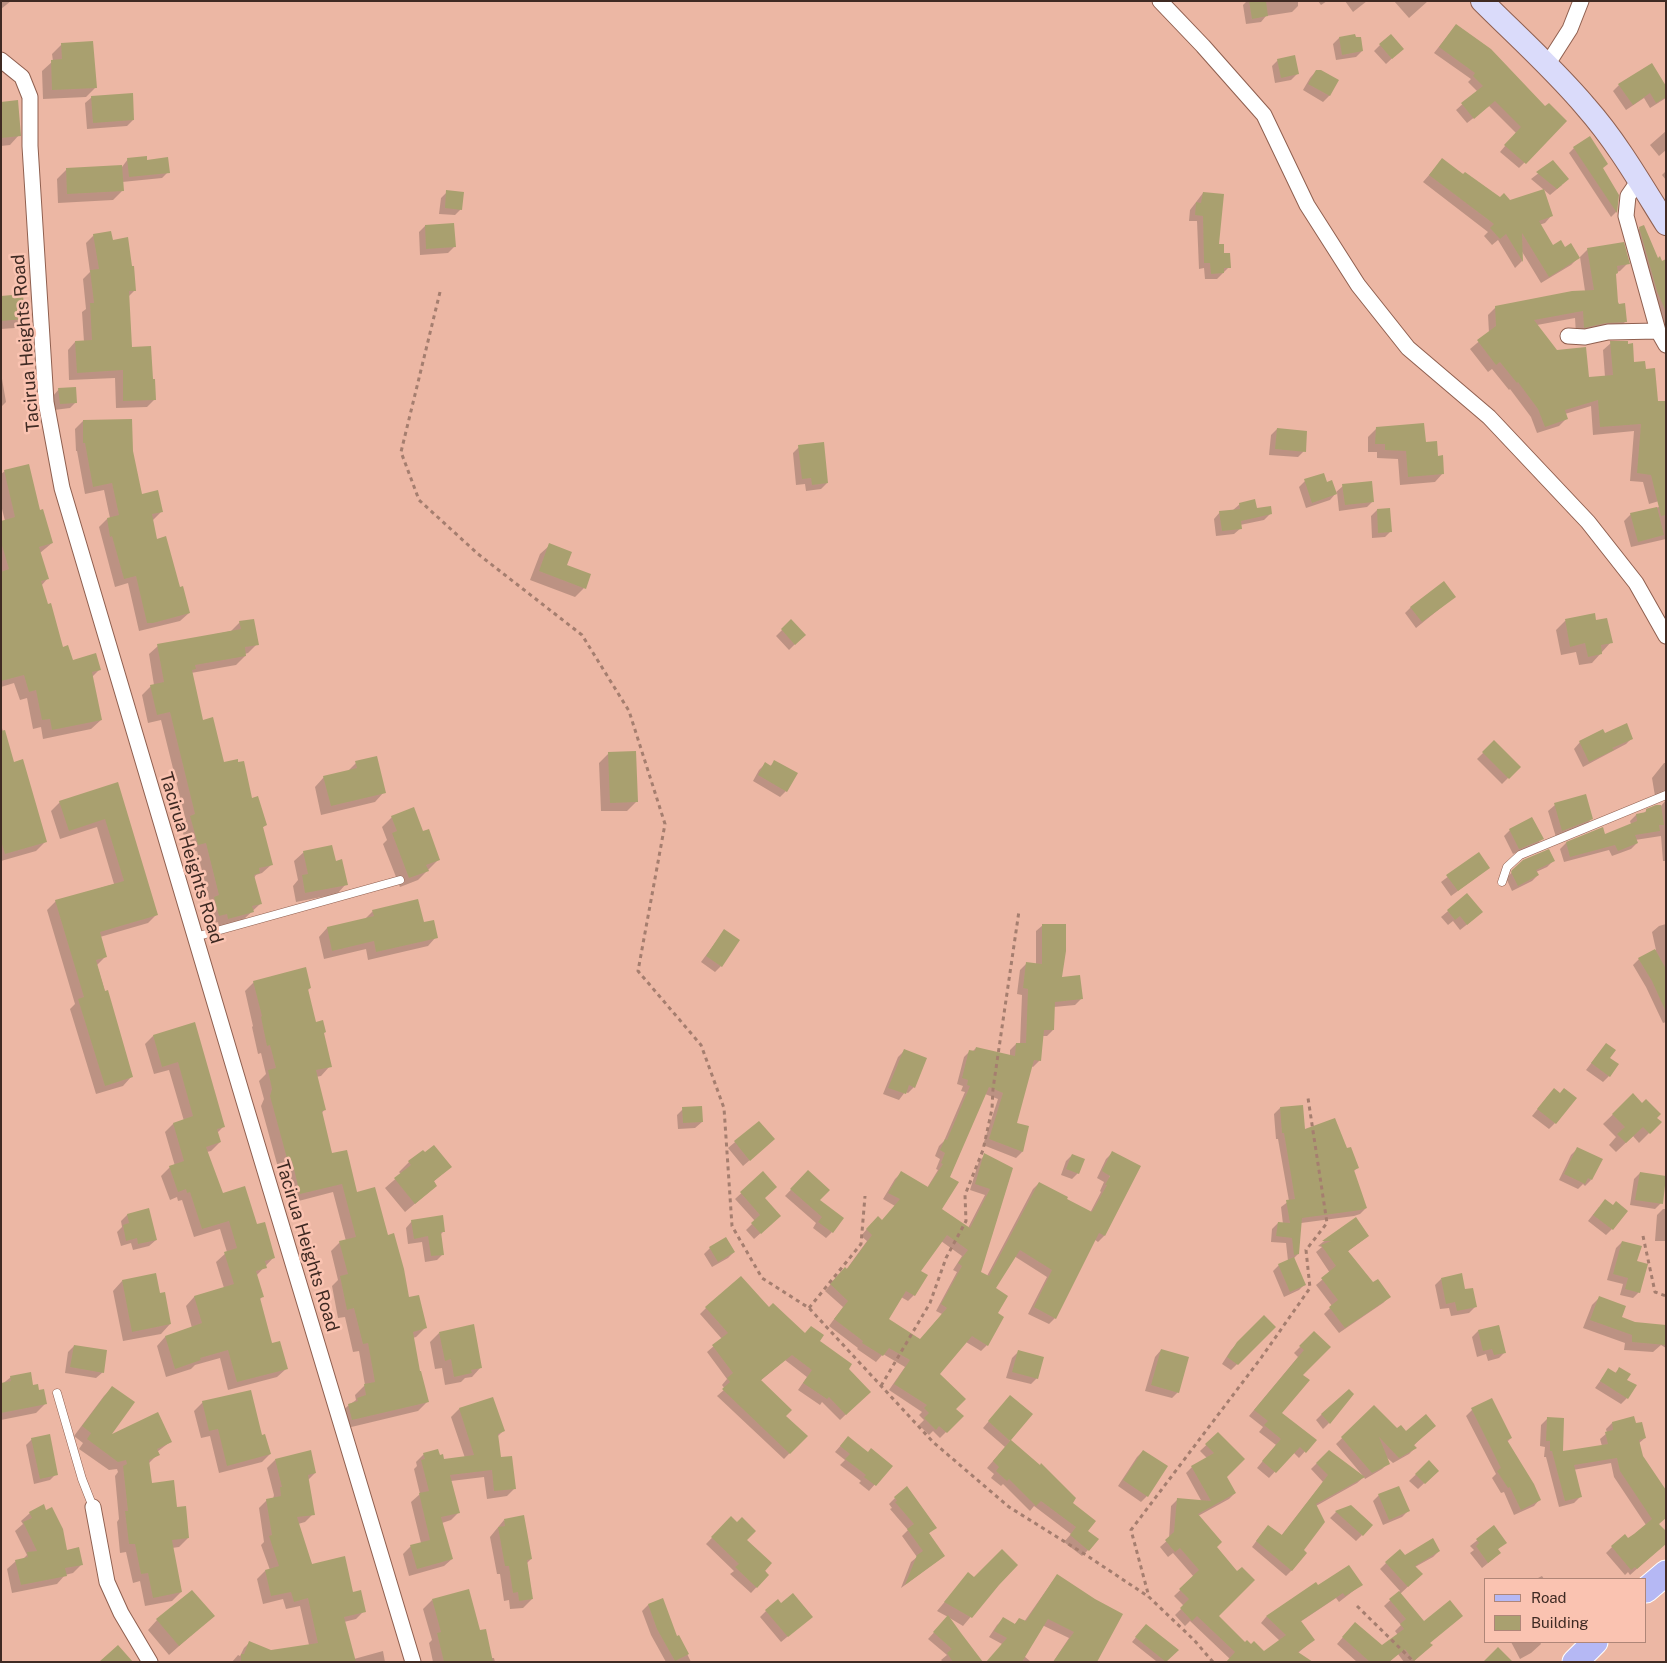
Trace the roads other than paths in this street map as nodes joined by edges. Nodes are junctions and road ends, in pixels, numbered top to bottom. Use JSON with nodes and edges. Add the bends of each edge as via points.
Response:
{"nodes":[{"id":1,"x":1160,"y":1,"type":"edge"},
{"id":2,"x":1482,"y":1,"type":"edge"},
{"id":3,"x":1581,"y":1,"type":"edge"},
{"id":4,"x":1,"y":60,"type":"edge"},
{"id":5,"x":1547,"y":64,"type":"junction"},
{"id":6,"x":1639,"y":180,"type":"junction"},
{"id":7,"x":1666,"y":224,"type":"edge"},
{"id":8,"x":1658,"y":331,"type":"junction"},
{"id":9,"x":1568,"y":336,"type":"dead end"},
{"id":10,"x":1666,"y":345,"type":"edge"},
{"id":11,"x":1666,"y":636,"type":"edge"},
{"id":12,"x":1666,"y":795,"type":"edge"},
{"id":13,"x":400,"y":880,"type":"dead end"},
{"id":14,"x":1502,"y":882,"type":"dead end"},
{"id":15,"x":195,"y":937,"type":"junction"},
{"id":16,"x":57,"y":1393,"type":"dead end"},
{"id":17,"x":92,"y":1507,"type":"joint"},
{"id":18,"x":1666,"y":1573,"type":"edge"},
{"id":19,"x":1647,"y":1589,"type":"edge"},
{"id":20,"x":1593,"y":1643,"type":"edge"},
{"id":21,"x":150,"y":1662,"type":"edge"},
{"id":22,"x":414,"y":1662,"type":"edge"},
{"id":23,"x":1575,"y":1662,"type":"edge"}],
"edges":[{"from":1,"to":11,"type":"street","via":[[1264,115],[1307,205],[1358,285],[1408,348],[1489,416],[1588,522],[1636,583]]},
{"from":2,"to":5,"type":"main road"},
{"from":3,"to":5,"type":"street","via":[[1570,29]]},
{"from":4,"to":15,"type":"street","name":"Tacirua Heights Road","via":[[22,77],[30,97],[30,146],[46,402],[62,488]]},
{"from":5,"to":6,"type":"main road","via":[[1587,108]]},
{"from":6,"to":7,"type":"main road"},
{"from":6,"to":8,"type":"street","via":[[1628,196],[1626,216]]},
{"from":8,"to":9,"type":"street"},
{"from":8,"to":10,"type":"street"},
{"from":12,"to":14,"type":"lane","via":[[1520,855],[1507,867]]},
{"from":13,"to":15,"type":"lane"},
{"from":15,"to":22,"type":"street","name":"Tacirua Heights Road"},
{"from":16,"to":17,"type":"lane"},
{"from":17,"to":21,"type":"street","via":[[107,1582]]},
{"from":18,"to":19,"type":"main road"},
{"from":20,"to":23,"type":"main road"}]}
